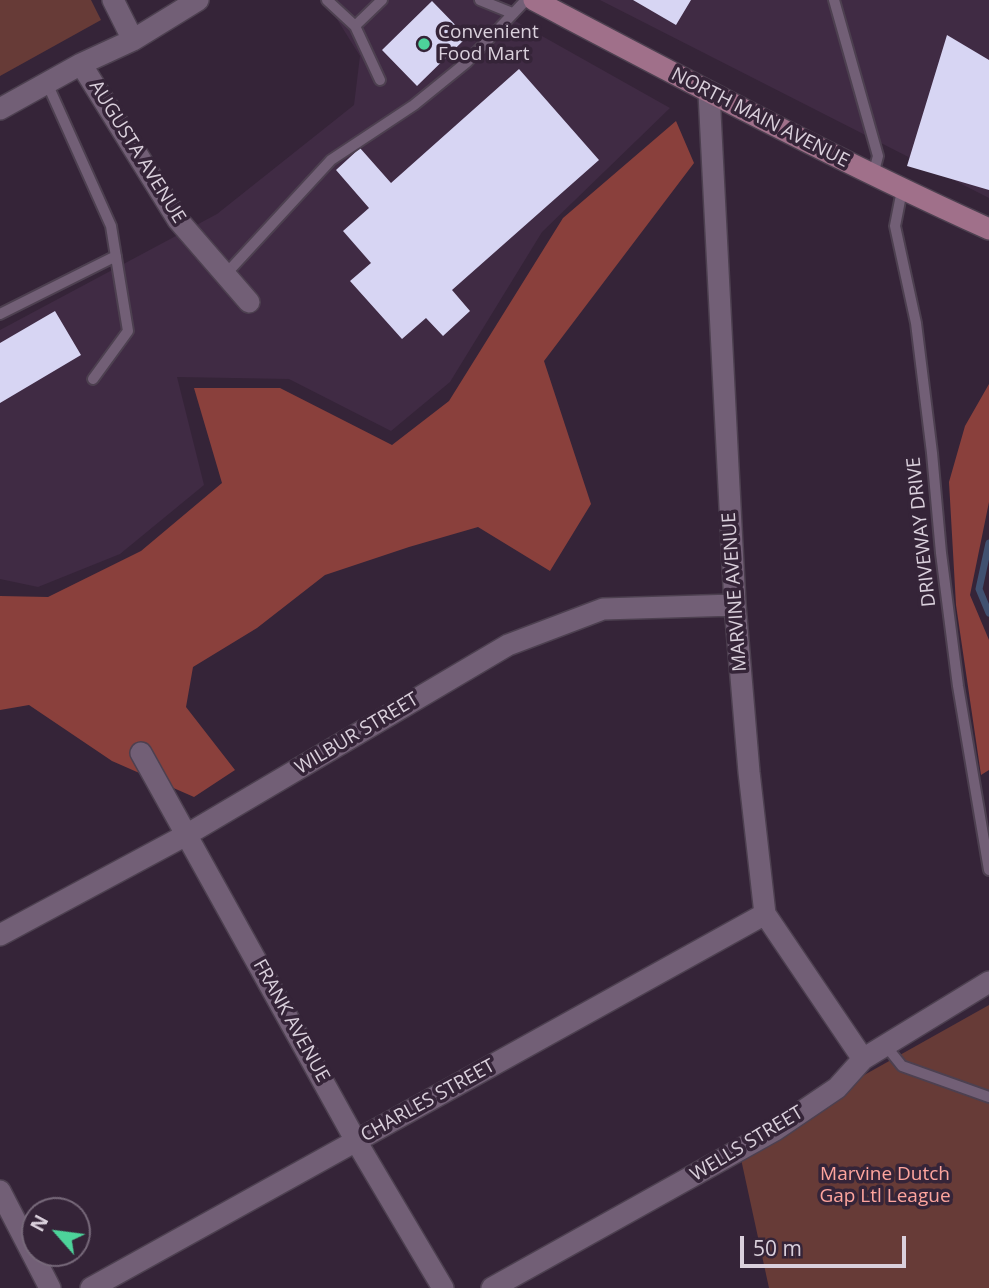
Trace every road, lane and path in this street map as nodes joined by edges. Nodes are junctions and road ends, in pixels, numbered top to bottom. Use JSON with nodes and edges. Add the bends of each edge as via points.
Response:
{"nodes":[{"id":1,"x":113,"y":0,"type":"edge"},
{"id":2,"x":198,"y":0,"type":"edge"},
{"id":3,"x":327,"y":0,"type":"edge"},
{"id":4,"x":382,"y":0,"type":"edge"},
{"id":5,"x":480,"y":0,"type":"edge"},
{"id":6,"x":526,"y":0,"type":"edge"},
{"id":7,"x":534,"y":0,"type":"edge"},
{"id":8,"x":834,"y":0,"type":"edge"},
{"id":9,"x":512,"y":13,"type":"junction"},
{"id":10,"x":355,"y":26,"type":"junction"},
{"id":11,"x":133,"y":40,"type":"junction"},
{"id":12,"x":81,"y":64,"type":"junction"},
{"id":13,"x":380,"y":80,"type":"dead end"},
{"id":14,"x":47,"y":83,"type":"junction"},
{"id":15,"x":709,"y":93,"type":"junction"},
{"id":16,"x":0,"y":109,"type":"edge"},
{"id":17,"x":873,"y":175,"type":"junction"},
{"id":18,"x":902,"y":190,"type":"junction"},
{"id":19,"x":989,"y":229,"type":"edge"},
{"id":20,"x":116,"y":256,"type":"junction"},
{"id":21,"x":225,"y":275,"type":"junction"},
{"id":22,"x":249,"y":302,"type":"dead end"},
{"id":23,"x":0,"y":314,"type":"edge"},
{"id":24,"x":93,"y":379,"type":"dead end"},
{"id":25,"x":735,"y":605,"type":"junction"},
{"id":26,"x":141,"y":753,"type":"dead end"},
{"id":27,"x":188,"y":834,"type":"junction"},
{"id":28,"x":989,"y":870,"type":"edge"},
{"id":29,"x":765,"y":914,"type":"junction"},
{"id":30,"x":0,"y":935,"type":"edge"},
{"id":31,"x":989,"y":982,"type":"edge"},
{"id":32,"x":886,"y":1045,"type":"junction"},
{"id":33,"x":863,"y":1059,"type":"junction"},
{"id":34,"x":989,"y":1097,"type":"edge"},
{"id":35,"x":356,"y":1141,"type":"junction"},
{"id":36,"x":0,"y":1191,"type":"edge"},
{"id":37,"x":50,"y":1288,"type":"edge"},
{"id":38,"x":91,"y":1288,"type":"edge"},
{"id":39,"x":443,"y":1288,"type":"edge"},
{"id":40,"x":492,"y":1288,"type":"edge"}],
"edges":[{"from":1,"to":11,"type":"street"},
{"from":2,"to":11,"type":"street"},
{"from":3,"to":10,"type":"lane"},
{"from":4,"to":10,"type":"lane"},
{"from":5,"to":9,"type":"lane"},
{"from":6,"to":9,"type":"lane"},
{"from":7,"to":15,"type":"main road","name":"NORTH MAIN AVENUE"},
{"from":8,"to":17,"type":"lane","via":[[878,156]]},
{"from":9,"to":21,"type":"lane","via":[[467,62],[414,105],[331,160]]},
{"from":10,"to":13,"type":"lane"},
{"from":11,"to":12,"type":"street"},
{"from":12,"to":14,"type":"street"},
{"from":12,"to":21,"type":"street","name":"AUGUSTA AVENUE","via":[[178,220]]},
{"from":14,"to":16,"type":"street"},
{"from":14,"to":20,"type":"lane","via":[[111,226]]},
{"from":15,"to":17,"type":"main road","name":"NORTH MAIN AVENUE"},
{"from":15,"to":25,"type":"street","name":"MARVINE AVENUE"},
{"from":17,"to":18,"type":"main road","name":"NORTH MAIN AVENUE"},
{"from":18,"to":19,"type":"main road","name":"NORTH MAIN AVENUE"},
{"from":18,"to":28,"type":"lane","name":"DRIVEWAY DRIVE","via":[[895,226],[916,323],[958,686]]},
{"from":20,"to":23,"type":"lane"},
{"from":20,"to":24,"type":"lane","via":[[128,331]]},
{"from":21,"to":22,"type":"street","name":"AUGUSTA AVENUE"},
{"from":25,"to":27,"type":"street","name":"WILBUR STREET","via":[[603,609],[508,645]]},
{"from":25,"to":29,"type":"street","name":"MARVINE AVENUE"},
{"from":26,"to":27,"type":"street","name":"FRANK AVENUE"},
{"from":27,"to":30,"type":"street","name":"WILBUR STREET"},
{"from":27,"to":35,"type":"street","name":"FRANK AVENUE"},
{"from":29,"to":33,"type":"street","name":"MARVINE AVENUE"},
{"from":29,"to":35,"type":"street","name":"CHARLES STREET"},
{"from":31,"to":32,"type":"street","name":"WELLS STREET"},
{"from":32,"to":33,"type":"street","name":"WELLS STREET"},
{"from":32,"to":34,"type":"lane","via":[[902,1066]]},
{"from":33,"to":40,"type":"street","name":"WELLS STREET","via":[[836,1088],[775,1130]]},
{"from":35,"to":38,"type":"street","name":"CHARLES STREET"},
{"from":35,"to":39,"type":"street","name":"FRANK AVENUE"},
{"from":36,"to":37,"type":"street"}]}
